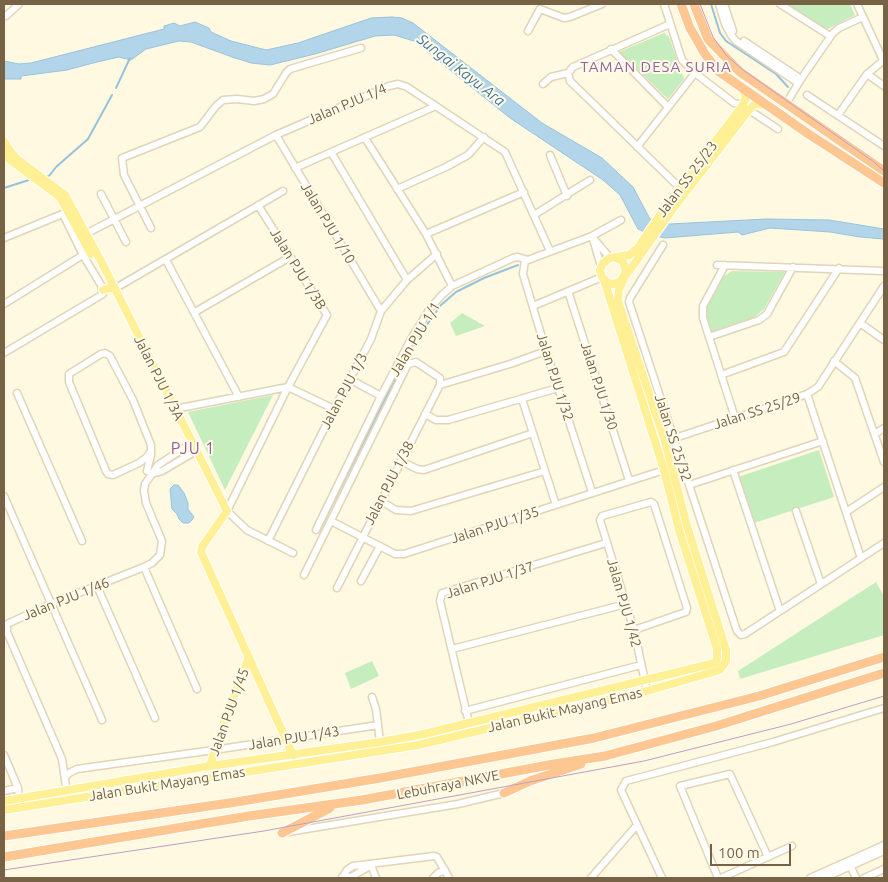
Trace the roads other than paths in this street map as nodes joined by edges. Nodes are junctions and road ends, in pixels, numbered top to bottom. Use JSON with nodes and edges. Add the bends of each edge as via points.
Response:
{"nodes":[{"id":1,"x":20,"y":4,"type":"edge"},
{"id":2,"x":602,"y":4,"type":"edge"},
{"id":3,"x":664,"y":4,"type":"edge"},
{"id":4,"x":681,"y":4,"type":"edge"},
{"id":5,"x":694,"y":4,"type":"edge"},
{"id":6,"x":719,"y":4,"type":"edge"},
{"id":7,"x":724,"y":4,"type":"edge"},
{"id":8,"x":780,"y":4,"type":"edge"},
{"id":9,"x":857,"y":4,"type":"edge"},
{"id":10,"x":4,"y":16,"type":"edge"},
{"id":11,"x":863,"y":17,"type":"junction"},
{"id":12,"x":670,"y":24,"type":"junction"},
{"id":13,"x":528,"y":31,"type":"dead end"},
{"id":14,"x":830,"y":36,"type":"junction"},
{"id":15,"x":361,"y":48,"type":"dead end"},
{"id":16,"x":611,"y":50,"type":"junction"},
{"id":17,"x":884,"y":60,"type":"edge"},
{"id":18,"x":568,"y":73,"type":"junction"},
{"id":19,"x":695,"y":73,"type":"junction"},
{"id":20,"x":867,"y":74,"type":"junction"},
{"id":21,"x":799,"y":81,"type":"junction"},
{"id":22,"x":543,"y":84,"type":"dead end"},
{"id":23,"x":884,"y":86,"type":"edge"},
{"id":24,"x":742,"y":89,"type":"junction"},
{"id":25,"x":807,"y":95,"type":"dead end"},
{"id":26,"x":786,"y":104,"type":"junction"},
{"id":27,"x":766,"y":105,"type":"junction"},
{"id":28,"x":436,"y":106,"type":"junction"},
{"id":29,"x":668,"y":107,"type":"junction"},
{"id":30,"x":746,"y":108,"type":"junction"},
{"id":31,"x":838,"y":115,"type":"junction"},
{"id":32,"x":778,"y":129,"type":"dead end"},
{"id":33,"x":276,"y":135,"type":"junction"},
{"id":34,"x":484,"y":137,"type":"junction"},
{"id":35,"x":365,"y":138,"type":"junction"},
{"id":36,"x":4,"y":141,"type":"edge"},
{"id":37,"x":822,"y":144,"type":"junction"},
{"id":38,"x":884,"y":146,"type":"edge"},
{"id":39,"x":637,"y":147,"type":"junction"},
{"id":40,"x":331,"y":152,"type":"junction"},
{"id":41,"x":4,"y":153,"type":"edge"},
{"id":42,"x":550,"y":155,"type":"dead end"},
{"id":43,"x":295,"y":168,"type":"junction"},
{"id":44,"x":884,"y":171,"type":"edge"},
{"id":45,"x":42,"y":180,"type":"junction"},
{"id":46,"x":590,"y":180,"type":"dead end"},
{"id":47,"x":884,"y":183,"type":"edge"},
{"id":48,"x":680,"y":188,"type":"junction"},
{"id":49,"x":54,"y":189,"type":"junction"},
{"id":50,"x":884,"y":189,"type":"edge"},
{"id":51,"x":397,"y":190,"type":"junction"},
{"id":52,"x":283,"y":191,"type":"dead end"},
{"id":53,"x":524,"y":192,"type":"junction"},
{"id":54,"x":101,"y":194,"type":"dead end"},
{"id":55,"x":567,"y":196,"type":"junction"},
{"id":56,"x":681,"y":197,"type":"junction"},
{"id":57,"x":139,"y":205,"type":"junction"},
{"id":58,"x":671,"y":205,"type":"junction"},
{"id":59,"x":258,"y":206,"type":"junction"},
{"id":60,"x":66,"y":213,"type":"junction"},
{"id":61,"x":534,"y":215,"type":"junction"},
{"id":62,"x":114,"y":219,"type":"junction"},
{"id":63,"x":621,"y":220,"type":"dead end"},
{"id":64,"x":151,"y":228,"type":"dead end"},
{"id":65,"x":426,"y":234,"type":"junction"},
{"id":66,"x":592,"y":236,"type":"junction"},
{"id":67,"x":81,"y":237,"type":"junction"},
{"id":68,"x":4,"y":238,"type":"edge"},
{"id":69,"x":126,"y":242,"type":"dead end"},
{"id":70,"x":644,"y":245,"type":"junction"},
{"id":71,"x":663,"y":245,"type":"dead end"},
{"id":72,"x":550,"y":252,"type":"junction"},
{"id":73,"x":437,"y":254,"type":"junction"},
{"id":74,"x":83,"y":256,"type":"junction"},
{"id":75,"x":290,"y":257,"type":"junction"},
{"id":76,"x":613,"y":258,"type":"junction"},
{"id":77,"x":166,"y":260,"type":"junction"},
{"id":78,"x":525,"y":260,"type":"junction"},
{"id":79,"x":717,"y":265,"type":"dead end"},
{"id":80,"x":725,"y":265,"type":"junction"},
{"id":81,"x":601,"y":266,"type":"junction"},
{"id":82,"x":792,"y":267,"type":"junction"},
{"id":83,"x":839,"y":268,"type":"junction"},
{"id":84,"x":884,"y":271,"type":"edge"},
{"id":85,"x":603,"y":278,"type":"junction"},
{"id":86,"x":625,"y":278,"type":"junction"},
{"id":87,"x":407,"y":280,"type":"junction"},
{"id":88,"x":452,"y":286,"type":"junction"},
{"id":89,"x":884,"y":286,"type":"edge"},
{"id":90,"x":114,"y":289,"type":"junction"},
{"id":91,"x":103,"y":290,"type":"junction"},
{"id":92,"x":568,"y":291,"type":"junction"},
{"id":93,"x":4,"y":304,"type":"edge"},
{"id":94,"x":533,"y":306,"type":"junction"},
{"id":95,"x":381,"y":311,"type":"junction"},
{"id":96,"x":195,"y":312,"type":"junction"},
{"id":97,"x":860,"y":323,"type":"junction"},
{"id":98,"x":709,"y":337,"type":"junction"},
{"id":99,"x":884,"y":340,"type":"edge"},
{"id":100,"x":546,"y":351,"type":"junction"},
{"id":101,"x":4,"y":353,"type":"edge"},
{"id":102,"x":834,"y":361,"type":"junction"},
{"id":103,"x":721,"y":375,"type":"junction"},
{"id":104,"x":351,"y":380,"type":"junction"},
{"id":105,"x":440,"y":382,"type":"junction"},
{"id":106,"x":288,"y":387,"type":"junction"},
{"id":107,"x":558,"y":388,"type":"junction"},
{"id":108,"x":16,"y":393,"type":"dead end"},
{"id":109,"x":807,"y":394,"type":"junction"},
{"id":110,"x":381,"y":396,"type":"junction"},
{"id":111,"x":239,"y":397,"type":"junction"},
{"id":112,"x":522,"y":399,"type":"junction"},
{"id":113,"x":176,"y":409,"type":"junction"},
{"id":114,"x":334,"y":409,"type":"junction"},
{"id":115,"x":425,"y":414,"type":"junction"},
{"id":116,"x":735,"y":418,"type":"junction"},
{"id":117,"x":884,"y":428,"type":"edge"},
{"id":118,"x":533,"y":433,"type":"junction"},
{"id":119,"x":875,"y":434,"type":"junction"},
{"id":120,"x":669,"y":440,"type":"junction"},
{"id":121,"x":823,"y":441,"type":"junction"},
{"id":122,"x":194,"y":447,"type":"junction"},
{"id":123,"x":151,"y":451,"type":"junction"},
{"id":124,"x":401,"y":461,"type":"junction"},
{"id":125,"x":884,"y":462,"type":"edge"},
{"id":126,"x":130,"y":467,"type":"junction"},
{"id":127,"x":664,"y":470,"type":"junction"},
{"id":128,"x":733,"y":470,"type":"junction"},
{"id":129,"x":545,"y":471,"type":"junction"},
{"id":130,"x":150,"y":472,"type":"junction"},
{"id":131,"x":629,"y":480,"type":"junction"},
{"id":132,"x":688,"y":484,"type":"junction"},
{"id":133,"x":884,"y":487,"type":"edge"},
{"id":134,"x":592,"y":492,"type":"junction"},
{"id":135,"x":4,"y":496,"type":"edge"},
{"id":136,"x":381,"y":501,"type":"junction"},
{"id":137,"x":556,"y":505,"type":"junction"},
{"id":138,"x":227,"y":511,"type":"junction"},
{"id":139,"x":796,"y":511,"type":"dead end"},
{"id":140,"x":846,"y":512,"type":"junction"},
{"id":141,"x":331,"y":521,"type":"junction"},
{"id":142,"x":316,"y":530,"type":"dead end"},
{"id":143,"x":361,"y":538,"type":"junction"},
{"id":144,"x":82,"y":541,"type":"dead end"},
{"id":145,"x":268,"y":541,"type":"junction"},
{"id":146,"x":606,"y":543,"type":"junction"},
{"id":147,"x":884,"y":543,"type":"edge"},
{"id":148,"x":380,"y":546,"type":"junction"},
{"id":149,"x":293,"y":554,"type":"dead end"},
{"id":150,"x":861,"y":558,"type":"junction"},
{"id":151,"x":144,"y":568,"type":"junction"},
{"id":152,"x":304,"y":574,"type":"dead end"},
{"id":153,"x":362,"y":581,"type":"dead end"},
{"id":154,"x":821,"y":584,"type":"junction"},
{"id":155,"x":97,"y":586,"type":"junction"},
{"id":156,"x":336,"y":588,"type":"dead end"},
{"id":157,"x":50,"y":604,"type":"junction"},
{"id":158,"x":626,"y":604,"type":"junction"},
{"id":159,"x":780,"y":611,"type":"junction"},
{"id":160,"x":634,"y":630,"type":"junction"},
{"id":161,"x":452,"y":650,"type":"junction"},
{"id":162,"x":249,"y":657,"type":"junction"},
{"id":163,"x":884,"y":657,"type":"edge"},
{"id":164,"x":641,"y":665,"type":"junction"},
{"id":165,"x":884,"y":673,"type":"edge"},
{"id":166,"x":645,"y":681,"type":"junction"},
{"id":167,"x":197,"y":689,"type":"dead end"},
{"id":168,"x":647,"y":691,"type":"junction"},
{"id":169,"x":372,"y":697,"type":"dead end"},
{"id":170,"x":884,"y":708,"type":"edge"},
{"id":171,"x":465,"y":711,"type":"junction"},
{"id":172,"x":156,"y":718,"type":"dead end"},
{"id":173,"x":102,"y":720,"type":"dead end"},
{"id":174,"x":469,"y":723,"type":"junction"},
{"id":175,"x":378,"y":725,"type":"junction"},
{"id":176,"x":485,"y":730,"type":"junction"},
{"id":177,"x":287,"y":739,"type":"junction"},
{"id":178,"x":380,"y":742,"type":"junction"},
{"id":179,"x":418,"y":746,"type":"junction"},
{"id":180,"x":214,"y":750,"type":"junction"},
{"id":181,"x":366,"y":753,"type":"junction"},
{"id":182,"x":294,"y":755,"type":"junction"},
{"id":183,"x":4,"y":756,"type":"edge"},
{"id":184,"x":605,"y":756,"type":"junction"},
{"id":185,"x":210,"y":766,"type":"junction"},
{"id":186,"x":65,"y":778,"type":"junction"},
{"id":187,"x":18,"y":788,"type":"junction"},
{"id":188,"x":4,"y":791,"type":"edge"},
{"id":189,"x":67,"y":791,"type":"junction"},
{"id":190,"x":504,"y":793,"type":"joint"},
{"id":191,"x":19,"y":799,"type":"junction"},
{"id":192,"x":68,"y":800,"type":"junction"},
{"id":193,"x":4,"y":801,"type":"edge"},
{"id":194,"x":346,"y":802,"type":"junction"},
{"id":195,"x":20,"y":807,"type":"junction"},
{"id":196,"x":4,"y":810,"type":"edge"},
{"id":197,"x":637,"y":825,"type":"junction"},
{"id":198,"x":282,"y":833,"type":"joint"},
{"id":199,"x":4,"y":836,"type":"edge"},
{"id":200,"x":884,"y":845,"type":"edge"},
{"id":201,"x":792,"y":846,"type":"dead end"},
{"id":202,"x":884,"y":851,"type":"edge"},
{"id":203,"x":4,"y":857,"type":"edge"},
{"id":204,"x":768,"y":857,"type":"junction"},
{"id":205,"x":849,"y":864,"type":"junction"},
{"id":206,"x":371,"y":865,"type":"junction"},
{"id":207,"x":884,"y":869,"type":"edge"},
{"id":208,"x":445,"y":870,"type":"junction"},
{"id":209,"x":342,"y":878,"type":"edge"},
{"id":210,"x":376,"y":878,"type":"edge"},
{"id":211,"x":433,"y":878,"type":"edge"},
{"id":212,"x":449,"y":878,"type":"edge"},
{"id":213,"x":592,"y":878,"type":"edge"},
{"id":214,"x":662,"y":878,"type":"edge"},
{"id":215,"x":720,"y":878,"type":"edge"},
{"id":216,"x":810,"y":878,"type":"edge"},
{"id":217,"x":824,"y":878,"type":"edge"},
{"id":218,"x":856,"y":878,"type":"edge"},
{"id":219,"x":864,"y":878,"type":"edge"}],
"edges":[{"from":1,"to":10,"type":"street"},
{"from":2,"to":13,"type":"street","via":[[564,18],[540,9]]},
{"from":3,"to":12,"type":"street"},
{"from":4,"to":24,"type":"highway","via":[[705,54],[718,71]]},
{"from":5,"to":26,"type":"highway","via":[[708,39],[721,54],[740,72]]},
{"from":6,"to":21,"type":"street","via":[[730,35],[736,41]]},
{"from":7,"to":21,"type":"street","via":[[734,33]]},
{"from":8,"to":14,"type":"street"},
{"from":9,"to":11,"type":"street"},
{"from":11,"to":14,"type":"street","via":[[838,28]]},
{"from":11,"to":17,"type":"street"},
{"from":12,"to":16,"type":"street"},
{"from":12,"to":19,"type":"street","via":[[682,60]]},
{"from":14,"to":21,"type":"street"},
{"from":15,"to":57,"type":"street","via":[[290,69],[273,94],[254,101],[224,100],[200,127],[122,158],[124,175]]},
{"from":16,"to":18,"type":"street","via":[[573,67]]},
{"from":16,"to":29,"type":"street"},
{"from":17,"to":20,"type":"street"},
{"from":18,"to":22,"type":"street","via":[[551,76]]},
{"from":18,"to":39,"type":"street","via":[[570,81]]},
{"from":19,"to":29,"type":"street"},
{"from":19,"to":30,"type":"street","via":[[734,103]]},
{"from":20,"to":23,"type":"street"},
{"from":20,"to":31,"type":"street"},
{"from":21,"to":26,"type":"street"},
{"from":24,"to":27,"type":"highway"},
{"from":24,"to":30,"type":"main road"},
{"from":25,"to":31,"type":"street"},
{"from":26,"to":44,"type":"highway"},
{"from":27,"to":30,"type":"main road","via":[[755,104]]},
{"from":27,"to":37,"type":"highway"},
{"from":28,"to":33,"type":"street","name":"Jalan PJU 1/4","via":[[398,84]]},
{"from":28,"to":34,"type":"street","name":"Jalan PJU 1/4"},
{"from":28,"to":35,"type":"street"},
{"from":29,"to":39,"type":"street"},
{"from":30,"to":32,"type":"street"},
{"from":30,"to":48,"type":"main road","name":"Jalan SS 25/23"},
{"from":30,"to":56,"type":"main road","name":"Jalan SS 25/23"},
{"from":31,"to":38,"type":"street"},
{"from":33,"to":43,"type":"street","name":"Jalan PJU 1/10"},
{"from":33,"to":57,"type":"street","name":"Jalan PJU 1/4"},
{"from":34,"to":51,"type":"street","via":[[468,156]]},
{"from":34,"to":53,"type":"street","name":"Jalan PJU 1/4","via":[[505,152]]},
{"from":35,"to":40,"type":"street"},
{"from":35,"to":51,"type":"street"},
{"from":36,"to":45,"type":"main road","via":[[10,152]]},
{"from":37,"to":47,"type":"highway"},
{"from":37,"to":50,"type":"highway"},
{"from":39,"to":48,"type":"street"},
{"from":40,"to":43,"type":"street"},
{"from":40,"to":87,"type":"street"},
{"from":41,"to":45,"type":"main road","via":[[27,173]]},
{"from":42,"to":55,"type":"street"},
{"from":43,"to":95,"type":"street","name":"Jalan PJU 1/10"},
{"from":45,"to":49,"type":"main road"},
{"from":46,"to":55,"type":"street"},
{"from":48,"to":56,"type":"main road"},
{"from":48,"to":58,"type":"main road","name":"Jalan SS 25/23"},
{"from":49,"to":60,"type":"main road"},
{"from":49,"to":67,"type":"main road","via":[[65,195]]},
{"from":51,"to":65,"type":"street"},
{"from":52,"to":59,"type":"street"},
{"from":53,"to":61,"type":"street","name":"Jalan PJU 1/4"},
{"from":53,"to":65,"type":"street"},
{"from":54,"to":62,"type":"street"},
{"from":55,"to":61,"type":"street"},
{"from":56,"to":58,"type":"main road","name":"Jalan SS 25/23"},
{"from":57,"to":62,"type":"street","name":"Jalan PJU 1/4"},
{"from":57,"to":64,"type":"street"},
{"from":58,"to":70,"type":"main road","name":"Jalan SS 25/23"},
{"from":59,"to":75,"type":"street","name":"Jalan PJU 1/3B"},
{"from":59,"to":77,"type":"street"},
{"from":60,"to":67,"type":"main road"},
{"from":60,"to":68,"type":"street"},
{"from":61,"to":72,"type":"street","name":"Jalan PJU 1/4"},
{"from":62,"to":67,"type":"street","name":"Jalan PJU 1/4"},
{"from":62,"to":69,"type":"street"},
{"from":63,"to":66,"type":"street","name":"Jalan PJU 1/1"},
{"from":65,"to":73,"type":"street"},
{"from":66,"to":72,"type":"street","name":"Jalan PJU 1/1"},
{"from":66,"to":76,"type":"street"},
{"from":66,"to":81,"type":"street"},
{"from":67,"to":74,"type":"street"},
{"from":67,"to":90,"type":"main road","name":"Jalan PJU 1/3A"},
{"from":70,"to":76,"type":"main road","name":"Jalan SS 25/23","via":[[629,255]]},
{"from":70,"to":86,"type":"main road","name":"Jalan SS 25/23"},
{"from":71,"to":120,"type":"street","name":"Jalan SS 25/32","via":[[629,302]]},
{"from":72,"to":78,"type":"street","name":"Jalan PJU 1/1"},
{"from":73,"to":87,"type":"street","name":"Jalan PJU 1/3"},
{"from":73,"to":88,"type":"street"},
{"from":74,"to":91,"type":"street"},
{"from":74,"to":93,"type":"street"},
{"from":75,"to":96,"type":"street"},
{"from":75,"to":106,"type":"street","name":"Jalan PJU 1/3B","via":[[327,315]]},
{"from":76,"to":81,"type":"main road"},
{"from":76,"to":86,"type":"main road","via":[[625,265]]},
{"from":77,"to":90,"type":"street"},
{"from":77,"to":96,"type":"street"},
{"from":78,"to":88,"type":"street","name":"Jalan PJU 1/1","via":[[513,258]]},
{"from":78,"to":94,"type":"street","name":"Jalan PJU 1/32","via":[[523,274]]},
{"from":79,"to":80,"type":"street"},
{"from":80,"to":82,"type":"street"},
{"from":80,"to":98,"type":"street","via":[[703,306]]},
{"from":81,"to":85,"type":"main road"},
{"from":82,"to":83,"type":"street"},
{"from":82,"to":98,"type":"street","via":[[766,314],[758,320]]},
{"from":83,"to":84,"type":"street"},
{"from":83,"to":103,"type":"street","via":[[784,352]]},
{"from":85,"to":86,"type":"main road","via":[[616,284]]},
{"from":85,"to":92,"type":"street"},
{"from":85,"to":127,"type":"main road","name":"Jalan Bukit Mayang Emas"},
{"from":86,"to":120,"type":"main road","name":"Jalan Bukit Mayang Emas","via":[[619,289],[618,302]]},
{"from":87,"to":95,"type":"street","name":"Jalan PJU 1/3"},
{"from":88,"to":110,"type":"street","name":"Jalan PJU 1/1","via":[[431,307]]},
{"from":89,"to":97,"type":"street","name":"Jalan SS 25/29"},
{"from":90,"to":91,"type":"main road"},
{"from":90,"to":113,"type":"main road","name":"Jalan PJU 1/3A"},
{"from":91,"to":101,"type":"street","via":[[100,296]]},
{"from":92,"to":94,"type":"street"},
{"from":92,"to":131,"type":"street","name":"Jalan PJU 1/30"},
{"from":94,"to":100,"type":"street","name":"Jalan PJU 1/32"},
{"from":95,"to":104,"type":"street","name":"Jalan PJU 1/3","via":[[372,339]]},
{"from":96,"to":111,"type":"street"},
{"from":97,"to":99,"type":"street"},
{"from":97,"to":102,"type":"street","name":"Jalan SS 25/29"},
{"from":98,"to":103,"type":"street"},
{"from":100,"to":105,"type":"street"},
{"from":100,"to":107,"type":"street","name":"Jalan PJU 1/32"},
{"from":102,"to":109,"type":"street","name":"Jalan SS 25/29","via":[[818,387]]},
{"from":102,"to":119,"type":"street","via":[[856,378]]},
{"from":103,"to":116,"type":"street"},
{"from":104,"to":110,"type":"street"},
{"from":104,"to":114,"type":"street","name":"Jalan PJU 1/3"},
{"from":105,"to":115,"type":"street","name":"Jalan PJU 1/38"},
{"from":105,"to":141,"type":"street","name":"Jalan PJU 1/1","via":[[416,362],[408,364]]},
{"from":106,"to":111,"type":"street"},
{"from":106,"to":114,"type":"street"},
{"from":106,"to":138,"type":"street"},
{"from":107,"to":112,"type":"street"},
{"from":107,"to":134,"type":"street","name":"Jalan PJU 1/32"},
{"from":108,"to":144,"type":"street"},
{"from":109,"to":116,"type":"street","name":"Jalan SS 25/29"},
{"from":109,"to":121,"type":"street"},
{"from":110,"to":142,"type":"street","name":"Jalan PJU 1/1"},
{"from":111,"to":113,"type":"street"},
{"from":112,"to":115,"type":"street","via":[[448,420],[436,420]]},
{"from":112,"to":118,"type":"street"},
{"from":113,"to":122,"type":"main road","name":"Jalan PJU 1/3A"},
{"from":114,"to":145,"type":"street","name":"Jalan PJU 1/3"},
{"from":115,"to":124,"type":"street","name":"Jalan PJU 1/38"},
{"from":116,"to":120,"type":"street","name":"Jalan SS 25/29"},
{"from":117,"to":119,"type":"street"},
{"from":118,"to":124,"type":"street","via":[[424,470]]},
{"from":118,"to":129,"type":"street"},
{"from":119,"to":125,"type":"street"},
{"from":120,"to":132,"type":"street","name":"Jalan SS 25/32"},
{"from":120,"to":168,"type":"main road","name":"Jalan Bukit Mayang Emas","via":[[687,526],[726,650],[726,661],[720,670]]},
{"from":121,"to":128,"type":"street"},
{"from":121,"to":140,"type":"street"},
{"from":122,"to":130,"type":"street","name":"Jalan PJU 1/46"},
{"from":122,"to":138,"type":"main road","name":"Jalan PJU 1/3A"},
{"from":123,"to":126,"type":"street"},
{"from":123,"to":126,"type":"street","via":[[133,400],[110,356],[101,354],[70,372],[68,382],[106,471],[113,475]]},
{"from":123,"to":130,"type":"street"},
{"from":124,"to":136,"type":"street","name":"Jalan PJU 1/38"},
{"from":126,"to":130,"type":"street"},
{"from":127,"to":131,"type":"street","name":"Jalan PJU 1/35"},
{"from":127,"to":166,"type":"main road","name":"Jalan Bukit Mayang Emas","via":[[679,530],[718,654],[711,665]]},
{"from":128,"to":132,"type":"street"},
{"from":128,"to":159,"type":"street"},
{"from":129,"to":136,"type":"street","via":[[411,511],[396,510]]},
{"from":129,"to":137,"type":"street"},
{"from":130,"to":151,"type":"street","name":"Jalan PJU 1/46","via":[[144,490],[146,503],[162,548],[160,555]]},
{"from":131,"to":134,"type":"street","name":"Jalan PJU 1/35"},
{"from":132,"to":159,"type":"street","name":"Jalan SS 25/32","via":[[737,631],[745,634]]},
{"from":133,"to":140,"type":"street"},
{"from":134,"to":137,"type":"street","name":"Jalan PJU 1/35"},
{"from":135,"to":157,"type":"street"},
{"from":136,"to":143,"type":"street","name":"Jalan PJU 1/38"},
{"from":137,"to":148,"type":"street","name":"Jalan PJU 1/35","via":[[404,554],[395,554]]},
{"from":138,"to":145,"type":"street","via":[[247,530]]},
{"from":138,"to":162,"type":"main road","name":"Jalan PJU 1/45","via":[[201,552]]},
{"from":139,"to":154,"type":"street"},
{"from":140,"to":150,"type":"street"},
{"from":141,"to":143,"type":"street","name":"Jalan PJU 1/35"},
{"from":141,"to":152,"type":"street","name":"Jalan PJU 1/1"},
{"from":143,"to":148,"type":"street","name":"Jalan PJU 1/35"},
{"from":143,"to":156,"type":"street","name":"Jalan PJU 1/38"},
{"from":145,"to":149,"type":"street"},
{"from":146,"to":158,"type":"street","name":"Jalan PJU 1/42"},
{"from":146,"to":160,"type":"street","name":"Jalan PJU 1/42","via":[[600,524],[602,516],[647,502],[654,504],[687,608],[683,614]]},
{"from":146,"to":161,"type":"street","name":"Jalan PJU 1/37","via":[[442,593],[440,601]]},
{"from":147,"to":150,"type":"street"},
{"from":148,"to":153,"type":"street"},
{"from":150,"to":154,"type":"street"},
{"from":151,"to":155,"type":"street","name":"Jalan PJU 1/46"},
{"from":151,"to":167,"type":"street"},
{"from":154,"to":159,"type":"street"},
{"from":155,"to":157,"type":"street","name":"Jalan PJU 1/46"},
{"from":155,"to":172,"type":"street"},
{"from":157,"to":173,"type":"street"},
{"from":157,"to":186,"type":"street","name":"Jalan PJU 1/46","via":[[7,624],[6,628],[62,759]]},
{"from":158,"to":160,"type":"street","name":"Jalan PJU 1/42"},
{"from":158,"to":161,"type":"street"},
{"from":160,"to":164,"type":"street","name":"Jalan PJU 1/42"},
{"from":161,"to":171,"type":"street","name":"Jalan PJU 1/37"},
{"from":162,"to":177,"type":"main road","name":"Jalan PJU 1/45"},
{"from":162,"to":180,"type":"main road","name":"Jalan PJU 1/45"},
{"from":163,"to":199,"type":"highway","name":"Lebuhraya NKVE","via":[[759,696],[594,738],[236,802]]},
{"from":164,"to":166,"type":"street","name":"Jalan PJU 1/42"},
{"from":164,"to":171,"type":"street"},
{"from":165,"to":184,"type":"highway","name":"Lebuhraya NKVE","via":[[716,726]]},
{"from":166,"to":168,"type":"street","name":"Jalan PJU 1/42"},
{"from":166,"to":174,"type":"main road","name":"Jalan Bukit Mayang Emas"},
{"from":168,"to":176,"type":"main road","name":"Jalan Bukit Mayang Emas"},
{"from":169,"to":175,"type":"street"},
{"from":170,"to":197,"type":"street","via":[[626,781],[621,790]]},
{"from":171,"to":174,"type":"street","name":"Jalan PJU 1/37"},
{"from":174,"to":176,"type":"main road"},
{"from":174,"to":178,"type":"main road","name":"Jalan Bukit Mayang Emas"},
{"from":175,"to":177,"type":"street","name":"Jalan PJU 1/43"},
{"from":175,"to":178,"type":"street"},
{"from":176,"to":179,"type":"main road","name":"Jalan Bukit Mayang Emas"},
{"from":177,"to":180,"type":"street","name":"Jalan PJU 1/43"},
{"from":177,"to":182,"type":"main road","name":"Jalan PJU 1/45"},
{"from":178,"to":179,"type":"main road","via":[[386,746]]},
{"from":178,"to":181,"type":"main road"},
{"from":178,"to":182,"type":"main road","name":"Jalan Bukit Mayang Emas"},
{"from":179,"to":181,"type":"main road","name":"Jalan Bukit Mayang Emas"},
{"from":180,"to":185,"type":"main road","name":"Jalan PJU 1/45"},
{"from":180,"to":186,"type":"street","name":"Jalan PJU 1/43","via":[[77,769]]},
{"from":181,"to":192,"type":"main road","name":"Jalan Bukit Mayang Emas"},
{"from":182,"to":185,"type":"main road","name":"Jalan Bukit Mayang Emas"},
{"from":183,"to":187,"type":"street"},
{"from":184,"to":190,"type":"highway"},
{"from":184,"to":194,"type":"highway","name":"Lebuhraya NKVE"},
{"from":185,"to":189,"type":"main road","name":"Jalan Bukit Mayang Emas"},
{"from":186,"to":189,"type":"street","name":"Jalan PJU 1/46"},
{"from":187,"to":188,"type":"street"},
{"from":187,"to":191,"type":"street"},
{"from":189,"to":191,"type":"main road","name":"Jalan Bukit Mayang Emas"},
{"from":189,"to":192,"type":"street","name":"Jalan PJU 1/46"},
{"from":190,"to":198,"type":"street","via":[[458,804]]},
{"from":191,"to":193,"type":"main road","name":"Jalan Bukit Mayang Emas"},
{"from":191,"to":195,"type":"street"},
{"from":192,"to":195,"type":"main road","name":"Jalan Bukit Mayang Emas"},
{"from":194,"to":198,"type":"highway"},
{"from":194,"to":203,"type":"highway","name":"Lebuhraya NKVE"},
{"from":195,"to":196,"type":"main road","name":"Jalan Bukit Mayang Emas"},
{"from":197,"to":213,"type":"street"},
{"from":197,"to":214,"type":"street"},
{"from":200,"to":205,"type":"street"},
{"from":201,"to":204,"type":"street"},
{"from":202,"to":205,"type":"street"},
{"from":204,"to":215,"type":"street"},
{"from":204,"to":215,"type":"street","via":[[730,774],[680,786]]},
{"from":205,"to":216,"type":"street"},
{"from":205,"to":217,"type":"street"},
{"from":205,"to":218,"type":"street"},
{"from":206,"to":208,"type":"street","via":[[434,856],[438,857]]},
{"from":206,"to":209,"type":"street","via":[[353,866]]},
{"from":206,"to":210,"type":"street"},
{"from":207,"to":219,"type":"street"},
{"from":208,"to":211,"type":"street"},
{"from":208,"to":212,"type":"street"}]}
